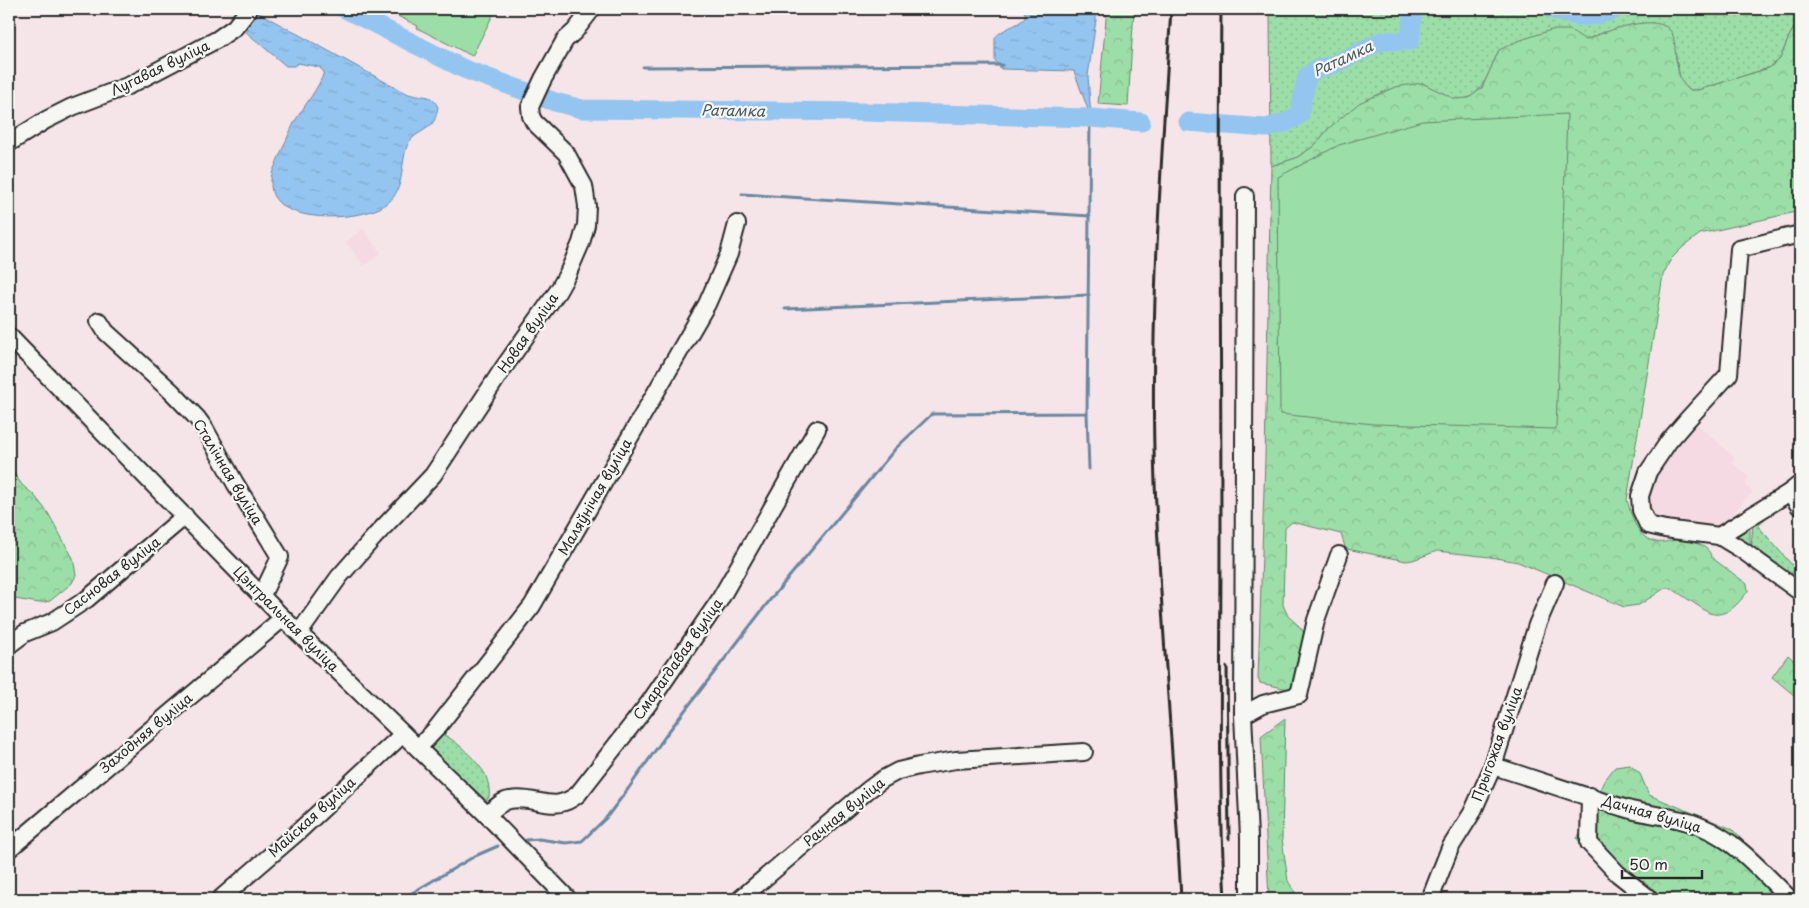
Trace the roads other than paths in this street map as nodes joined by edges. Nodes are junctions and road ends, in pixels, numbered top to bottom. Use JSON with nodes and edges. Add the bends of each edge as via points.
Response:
{"nodes":[{"id":1,"x":248,"y":9,"type":"edge"},
{"id":2,"x":592,"y":9,"type":"edge"},
{"id":3,"x":9,"y":143,"type":"edge"},
{"id":4,"x":1245,"y":196,"type":"dead end"},
{"id":5,"x":737,"y":224,"type":"dead end"},
{"id":6,"x":1800,"y":234,"type":"edge"},
{"id":7,"x":99,"y":321,"type":"dead end"},
{"id":8,"x":9,"y":336,"type":"edge"},
{"id":9,"x":817,"y":429,"type":"dead end"},
{"id":10,"x":1795,"y":488,"type":"edge"},
{"id":11,"x":1800,"y":507,"type":"edge"},
{"id":12,"x":185,"y":516,"type":"junction"},
{"id":13,"x":1719,"y":536,"type":"junction"},
{"id":14,"x":1339,"y":555,"type":"dead end"},
{"id":15,"x":1555,"y":583,"type":"dead end"},
{"id":16,"x":1800,"y":592,"type":"edge"},
{"id":17,"x":262,"y":595,"type":"junction"},
{"id":18,"x":283,"y":618,"type":"junction"},
{"id":19,"x":299,"y":633,"type":"junction"},
{"id":20,"x":9,"y":644,"type":"edge"},
{"id":21,"x":1243,"y":714,"type":"junction"},
{"id":22,"x":403,"y":734,"type":"junction"},
{"id":23,"x":418,"y":748,"type":"junction"},
{"id":24,"x":1084,"y":752,"type":"dead end"},
{"id":25,"x":1493,"y":766,"type":"junction"},
{"id":26,"x":1590,"y":796,"type":"junction"},
{"id":27,"x":487,"y":815,"type":"junction"},
{"id":28,"x":9,"y":849,"type":"edge"},
{"id":29,"x":561,"y":897,"type":"edge"},
{"id":30,"x":220,"y":899,"type":"edge"},
{"id":31,"x":740,"y":899,"type":"edge"},
{"id":32,"x":1249,"y":899,"type":"edge"},
{"id":33,"x":1430,"y":899,"type":"edge"},
{"id":34,"x":1650,"y":899,"type":"edge"},
{"id":35,"x":1790,"y":899,"type":"edge"}],
"edges":[{"from":1,"to":3,"type":"street","name":"Лугавая вуліца","via":[[235,28],[218,39],[130,85],[72,107]]},
{"from":2,"to":19,"type":"street","name":"Новая вуліца","via":[[566,40],[530,107],[534,122],[566,153],[584,186],[586,225],[578,251],[558,291],[433,475],[339,577]]},
{"from":4,"to":21,"type":"street"},
{"from":5,"to":23,"type":"street","name":"Маляўнічая вуліца","via":[[729,254],[707,304],[532,606]]},
{"from":6,"to":13,"type":"street","via":[[1739,249],[1729,374],[1669,441],[1648,472],[1640,496],[1641,510],[1648,525]]},
{"from":7,"to":17,"type":"street","name":"Сталічная вуліца","via":[[106,332],[188,408],[205,429],[280,557]]},
{"from":8,"to":12,"type":"street","name":"Цэнтральная вуліца"},
{"from":9,"to":27,"type":"street","name":"Смарагдавая вуліца","via":[[719,601],[649,703],[578,794],[554,805],[508,800]]},
{"from":10,"to":11,"type":"street"},
{"from":10,"to":13,"type":"street"},
{"from":12,"to":17,"type":"street","name":"Цэнтральная вуліца"},
{"from":12,"to":20,"type":"street","name":"Сасновая вуліца","via":[[87,599]]},
{"from":13,"to":16,"type":"street"},
{"from":14,"to":21,"type":"street","via":[[1316,620],[1299,695],[1263,704]]},
{"from":15,"to":25,"type":"street","name":"Прыгожая вуліца","via":[[1537,626]]},
{"from":17,"to":18,"type":"street","name":"Цэнтральная вуліца"},
{"from":18,"to":19,"type":"street","name":"Цэнтральная вуліца"},
{"from":18,"to":28,"type":"street","name":"Заходняя вуліца"},
{"from":19,"to":22,"type":"street","name":"Цэнтральная вуліца"},
{"from":21,"to":32,"type":"street"},
{"from":22,"to":23,"type":"street","name":"Цэнтральная вуліца"},
{"from":22,"to":30,"type":"street","name":"Майская вуліца"},
{"from":23,"to":27,"type":"street","name":"Цэнтральная вуліца"},
{"from":24,"to":31,"type":"street","name":"Рачная вуліца","via":[[956,760],[898,771],[868,790]]},
{"from":25,"to":26,"type":"street","name":"Дачная вуліца"},
{"from":25,"to":33,"type":"street","name":"Прыгожая вуліца","via":[[1472,813],[1450,848]]},
{"from":26,"to":34,"type":"street","via":[[1589,843],[1618,874]]},
{"from":26,"to":35,"type":"street","name":"Дачная вуліца","via":[[1703,827],[1725,839]]},
{"from":27,"to":29,"type":"street","name":"Цэнтральная вуліца"}]}
